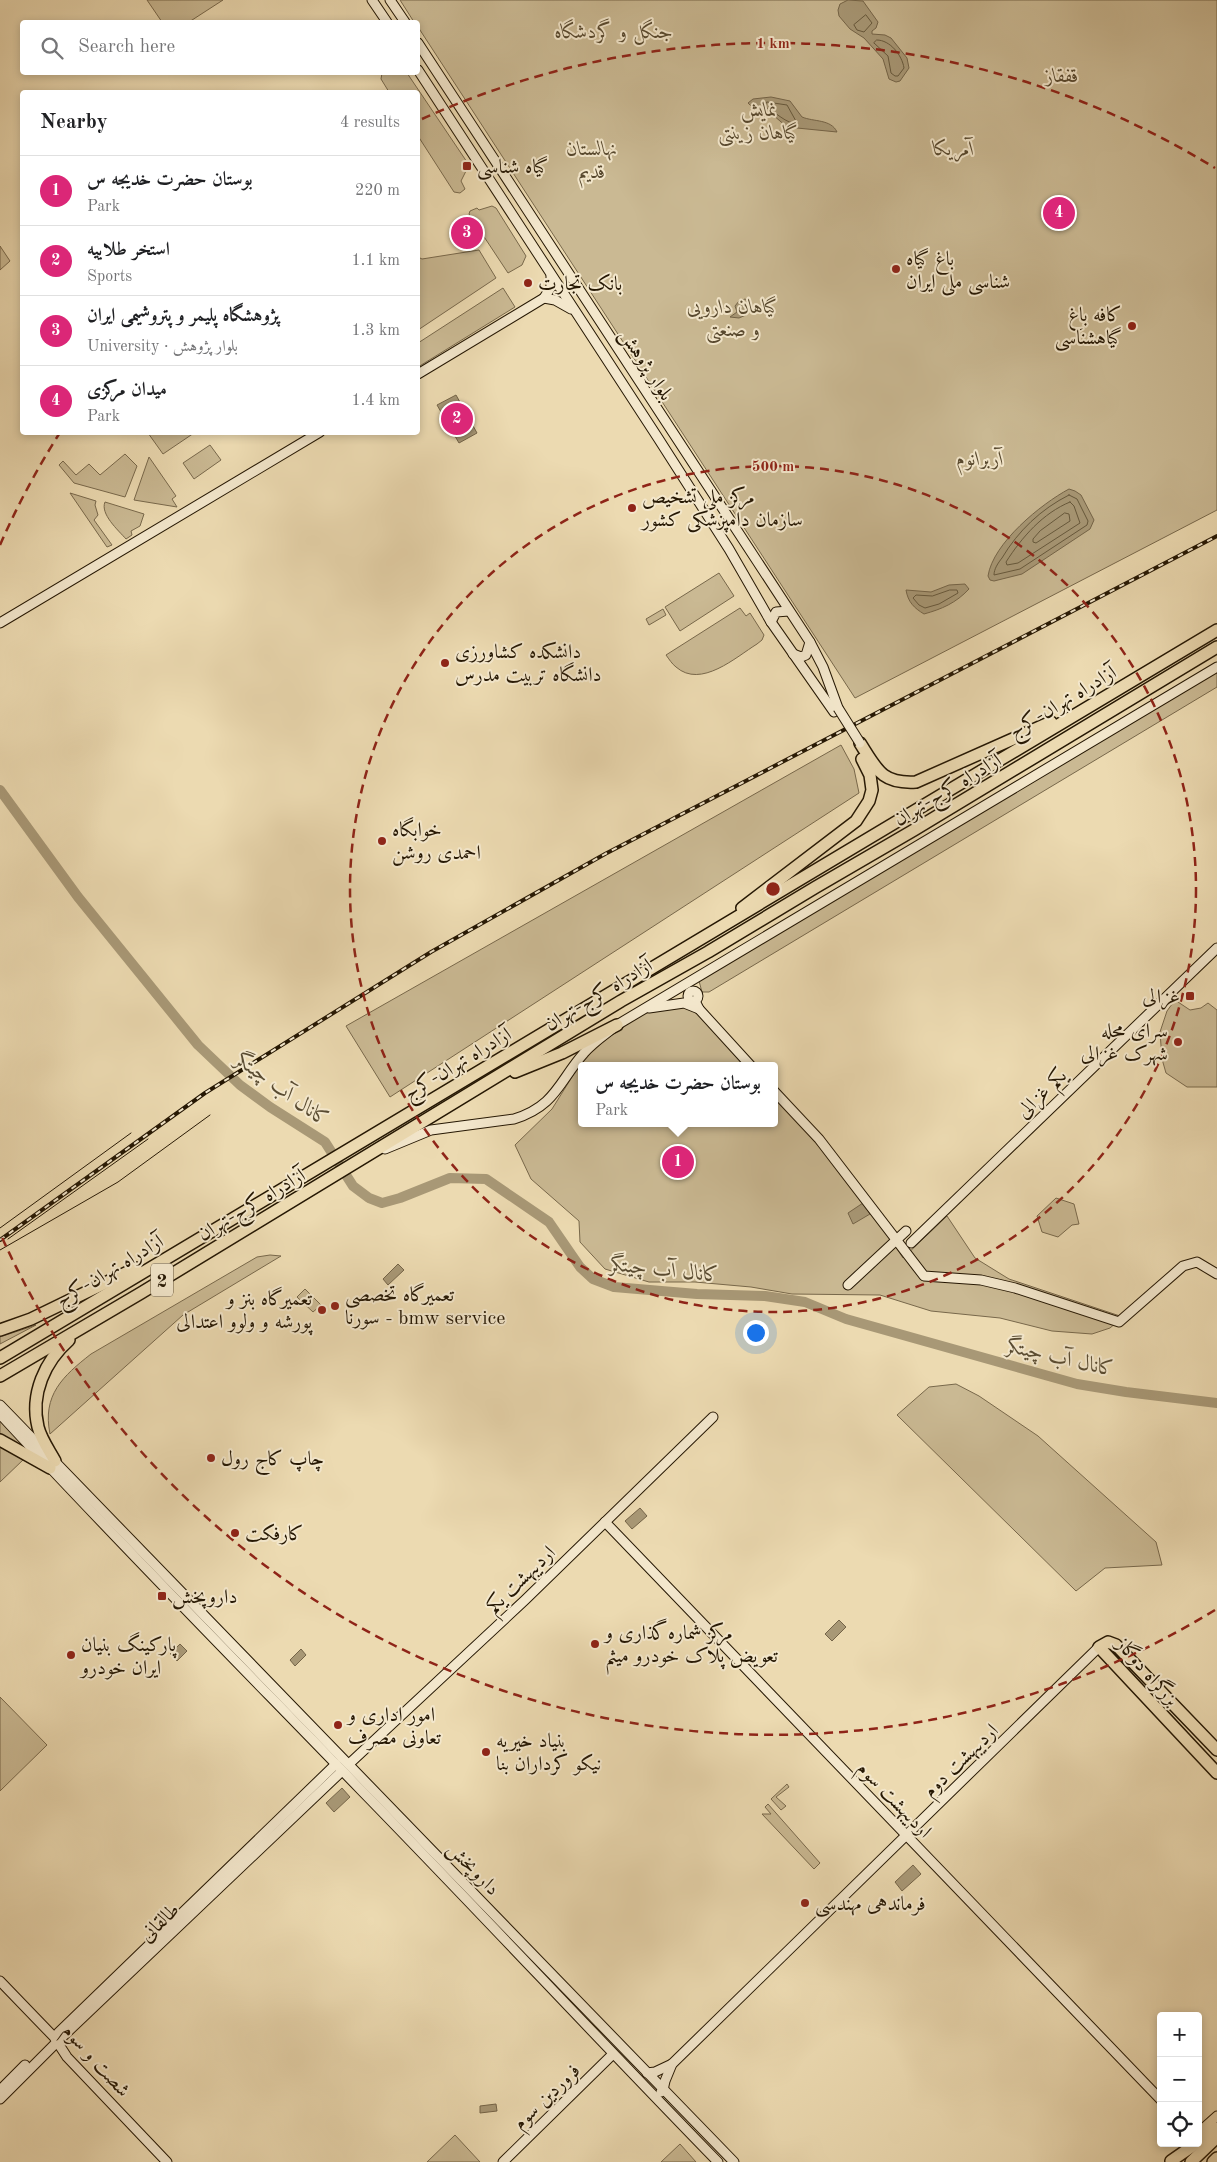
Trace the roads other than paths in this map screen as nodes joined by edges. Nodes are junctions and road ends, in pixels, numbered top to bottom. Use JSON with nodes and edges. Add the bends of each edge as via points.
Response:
{"nodes":[{"id":1,"x":372,"y":0,"type":"edge"},
{"id":2,"x":390,"y":0,"type":"edge"},
{"id":3,"x":386,"y":20,"type":"edge"},
{"id":4,"x":404,"y":20,"type":"edge"},
{"id":5,"x":420,"y":46,"type":"edge"},
{"id":6,"x":420,"y":73,"type":"edge"},
{"id":7,"x":551,"y":276,"type":"junction"},
{"id":8,"x":544,"y":298,"type":"junction"},
{"id":9,"x":574,"y":310,"type":"junction"},
{"id":10,"x":420,"y":373,"type":"edge"},
{"id":11,"x":315,"y":435,"type":"edge"},
{"id":12,"x":789,"y":611,"type":"junction"},
{"id":13,"x":771,"y":622,"type":"junction"},
{"id":14,"x":0,"y":623,"type":"edge"},
{"id":15,"x":1217,"y":630,"type":"edge"},
{"id":16,"x":810,"y":642,"type":"junction"},
{"id":17,"x":1217,"y":647,"type":"edge"},
{"id":18,"x":793,"y":654,"type":"junction"},
{"id":19,"x":1217,"y":667,"type":"edge"},
{"id":20,"x":1089,"y":706,"type":"junction"},
{"id":21,"x":836,"y":710,"type":"junction"},
{"id":22,"x":858,"y":745,"type":"junction"},
{"id":23,"x":724,"y":926,"type":"junction"},
{"id":24,"x":1217,"y":948,"type":"edge"},
{"id":25,"x":691,"y":980,"type":"junction"},
{"id":26,"x":677,"y":988,"type":"junction"},
{"id":27,"x":690,"y":992,"type":"junction"},
{"id":28,"x":697,"y":1005,"type":"junction"},
{"id":29,"x":643,"y":1009,"type":"junction"},
{"id":30,"x":617,"y":1025,"type":"junction"},
{"id":31,"x":747,"y":1062,"type":"edge"},
{"id":32,"x":484,"y":1085,"type":"junction"},
{"id":33,"x":778,"y":1095,"type":"edge"},
{"id":34,"x":358,"y":1161,"type":"junction"},
{"id":35,"x":906,"y":1231,"type":"dead end"},
{"id":36,"x":895,"y":1240,"type":"junction"},
{"id":37,"x":911,"y":1243,"type":"dead end"},
{"id":38,"x":177,"y":1251,"type":"junction"},
{"id":39,"x":1217,"y":1274,"type":"edge"},
{"id":40,"x":848,"y":1285,"type":"dead end"},
{"id":41,"x":92,"y":1321,"type":"junction"},
{"id":42,"x":0,"y":1330,"type":"edge"},
{"id":43,"x":0,"y":1358,"type":"edge"},
{"id":44,"x":0,"y":1376,"type":"edge"},
{"id":45,"x":0,"y":1405,"type":"edge"},
{"id":46,"x":0,"y":1414,"type":"edge"},
{"id":47,"x":713,"y":1417,"type":"dead end"},
{"id":48,"x":0,"y":1440,"type":"edge"},
{"id":49,"x":52,"y":1465,"type":"junction"},
{"id":50,"x":605,"y":1522,"type":"junction"},
{"id":51,"x":181,"y":1592,"type":"junction"},
{"id":52,"x":172,"y":1597,"type":"junction"},
{"id":53,"x":1099,"y":1647,"type":"junction"},
{"id":54,"x":231,"y":1648,"type":"junction"},
{"id":55,"x":1217,"y":1750,"type":"edge"},
{"id":56,"x":343,"y":1766,"type":"junction"},
{"id":57,"x":1217,"y":1773,"type":"edge"},
{"id":58,"x":907,"y":1836,"type":"junction"},
{"id":59,"x":0,"y":1981,"type":"edge"},
{"id":60,"x":55,"y":2040,"type":"junction"},
{"id":61,"x":613,"y":2054,"type":"junction"},
{"id":62,"x":672,"y":2064,"type":"junction"},
{"id":63,"x":647,"y":2073,"type":"junction"},
{"id":64,"x":0,"y":2090,"type":"edge"},
{"id":65,"x":663,"y":2090,"type":"junction"},
{"id":66,"x":654,"y":2096,"type":"junction"},
{"id":67,"x":1157,"y":2096,"type":"edge"},
{"id":68,"x":0,"y":2099,"type":"edge"},
{"id":69,"x":1217,"y":2116,"type":"edge"},
{"id":70,"x":1217,"y":2128,"type":"edge"},
{"id":71,"x":1202,"y":2129,"type":"edge"},
{"id":72,"x":1217,"y":2137,"type":"edge"},
{"id":73,"x":1202,"y":2139,"type":"edge"},
{"id":74,"x":1184,"y":2147,"type":"edge"},
{"id":75,"x":1191,"y":2147,"type":"edge"},
{"id":76,"x":1217,"y":2158,"type":"edge"},
{"id":77,"x":1171,"y":2161,"type":"edge"},
{"id":78,"x":167,"y":2162,"type":"edge"},
{"id":79,"x":503,"y":2162,"type":"edge"},
{"id":80,"x":718,"y":2162,"type":"edge"},
{"id":81,"x":734,"y":2162,"type":"edge"},
{"id":82,"x":1191,"y":2162,"type":"edge"},
{"id":83,"x":1213,"y":2162,"type":"edge"}],
"edges":[{"from":1,"to":3,"type":"street"},
{"from":2,"to":4,"type":"street"},
{"from":5,"to":12,"type":"street","name":"بلوار پژوهش"},
{"from":6,"to":7,"type":"street","name":"بلوار پژوهش"},
{"from":7,"to":8,"type":"street","via":[[551,287]]},
{"from":7,"to":9,"type":"street","name":"بلوار پژوهش"},
{"from":8,"to":9,"type":"street"},
{"from":8,"to":10,"type":"street"},
{"from":9,"to":13,"type":"street","name":"بلوار پژوهش","via":[[729,549]]},
{"from":11,"to":14,"type":"street"},
{"from":12,"to":13,"type":"street","via":[[776,612]]},
{"from":12,"to":16,"type":"street","name":"بلوار پژوهش"},
{"from":13,"to":18,"type":"street","name":"بلوار پژوهش"},
{"from":15,"to":20,"type":"highway","name":"آزادراه تهران-کرج","number":"2"},
{"from":16,"to":18,"type":"street","via":[[806,655]]},
{"from":16,"to":21,"type":"street","name":"بلوار پژوهش"},
{"from":17,"to":32,"type":"highway","name":"آزادراه کرج-تهران","number":"2"},
{"from":18,"to":21,"type":"street","name":"بلوار پژوهش"},
{"from":19,"to":25,"type":"street"},
{"from":20,"to":22,"type":"highway","via":[[916,782],[898,782],[880,774]]},
{"from":20,"to":23,"type":"highway","name":"آزادراه تهران-کرج","number":"2"},
{"from":21,"to":22,"type":"street"},
{"from":22,"to":23,"type":"highway","via":[[870,775],[872,790],[864,811],[856,821],[741,908]]},
{"from":23,"to":38,"type":"highway","name":"آزادراه تهران-کرج","number":"2"},
{"from":24,"to":37,"type":"street","name":"یکم غزالی"},
{"from":25,"to":26,"type":"street"},
{"from":25,"to":27,"type":"street"},
{"from":26,"to":27,"type":"street"},
{"from":26,"to":29,"type":"street"},
{"from":27,"to":28,"type":"street","via":[[698,995]]},
{"from":28,"to":29,"type":"street","via":[[684,1003]]},
{"from":28,"to":31,"type":"street"},
{"from":29,"to":30,"type":"street"},
{"from":30,"to":32,"type":"highway","via":[[562,1053]]},
{"from":30,"to":34,"type":"street","via":[[586,1050],[554,1095],[524,1115],[431,1130]]},
{"from":32,"to":34,"type":"highway","name":"آزادراه کرج-تهران","number":"2"},
{"from":33,"to":36,"type":"street","via":[[819,1139]]},
{"from":34,"to":41,"type":"highway","name":"آزادراه کرج-تهران","number":"2"},
{"from":35,"to":36,"type":"street"},
{"from":36,"to":39,"type":"street","via":[[924,1276],[981,1280],[1015,1288],[1119,1322],[1183,1266],[1197,1262]]},
{"from":36,"to":40,"type":"street"},
{"from":38,"to":42,"type":"highway","via":[[31,1319]]},
{"from":38,"to":43,"type":"highway","name":"آزادراه تهران-کرج","number":"2"},
{"from":41,"to":44,"type":"highway","name":"آزادراه کرج-تهران","number":"2"},
{"from":41,"to":49,"type":"highway","via":[[54,1355],[44,1369],[38,1387],[38,1427]]},
{"from":45,"to":49,"type":"street","name":"داروپخش"},
{"from":46,"to":49,"type":"street","name":"داروپخش"},
{"from":47,"to":50,"type":"street","name":"اردیبهشت یکم"},
{"from":48,"to":49,"type":"highway"},
{"from":49,"to":51,"type":"street","name":"داروپخش"},
{"from":49,"to":52,"type":"street","name":"داروپخش"},
{"from":50,"to":56,"type":"street","name":"اردیبهشت یکم","via":[[525,1600]]},
{"from":50,"to":58,"type":"street","name":"اردیبهشت سوم"},
{"from":51,"to":52,"type":"street","via":[[179,1597]]},
{"from":51,"to":54,"type":"street","name":"داروپخش"},
{"from":52,"to":54,"type":"street","name":"داروپخش"},
{"from":53,"to":55,"type":"highway","name":"بزرگراه دوگاز","via":[[1108,1642],[1116,1645]]},
{"from":53,"to":57,"type":"highway","name":"بزرگراه دوگاز"},
{"from":53,"to":58,"type":"street","name":"اردیبهشت دوم"},
{"from":54,"to":56,"type":"street","name":"داروپخش"},
{"from":56,"to":60,"type":"street","name":"طالقانی"},
{"from":56,"to":61,"type":"street","name":"داروپخش"},
{"from":56,"to":63,"type":"street","name":"داروپخش"},
{"from":58,"to":62,"type":"street","name":"اردیبهشت دوم"},
{"from":58,"to":67,"type":"street","name":"اردیبهشت سوم"},
{"from":59,"to":60,"type":"street","name":"شصت و سوم"},
{"from":60,"to":64,"type":"street","name":"طالقانی"},
{"from":60,"to":68,"type":"street","name":"طالقانی"},
{"from":60,"to":78,"type":"street","name":"شصت و سوم","via":[[67,2057]]},
{"from":61,"to":66,"type":"street","name":"داروپخش"},
{"from":61,"to":79,"type":"street","name":"فروردین سوم"},
{"from":62,"to":63,"type":"street","name":"اردیبهشت دوم"},
{"from":62,"to":65,"type":"street","name":"اردیبهشت دوم"},
{"from":63,"to":65,"type":"street","name":"داروپخش"},
{"from":65,"to":66,"type":"street"},
{"from":65,"to":81,"type":"street","name":"داروپخش"},
{"from":66,"to":80,"type":"street","name":"داروپخش"},
{"from":69,"to":71,"type":"main road"},
{"from":70,"to":73,"type":"highway"},
{"from":72,"to":82,"type":"highway"},
{"from":74,"to":77,"type":"main road"},
{"from":75,"to":77,"type":"highway"},
{"from":76,"to":83,"type":"highway"}]}
